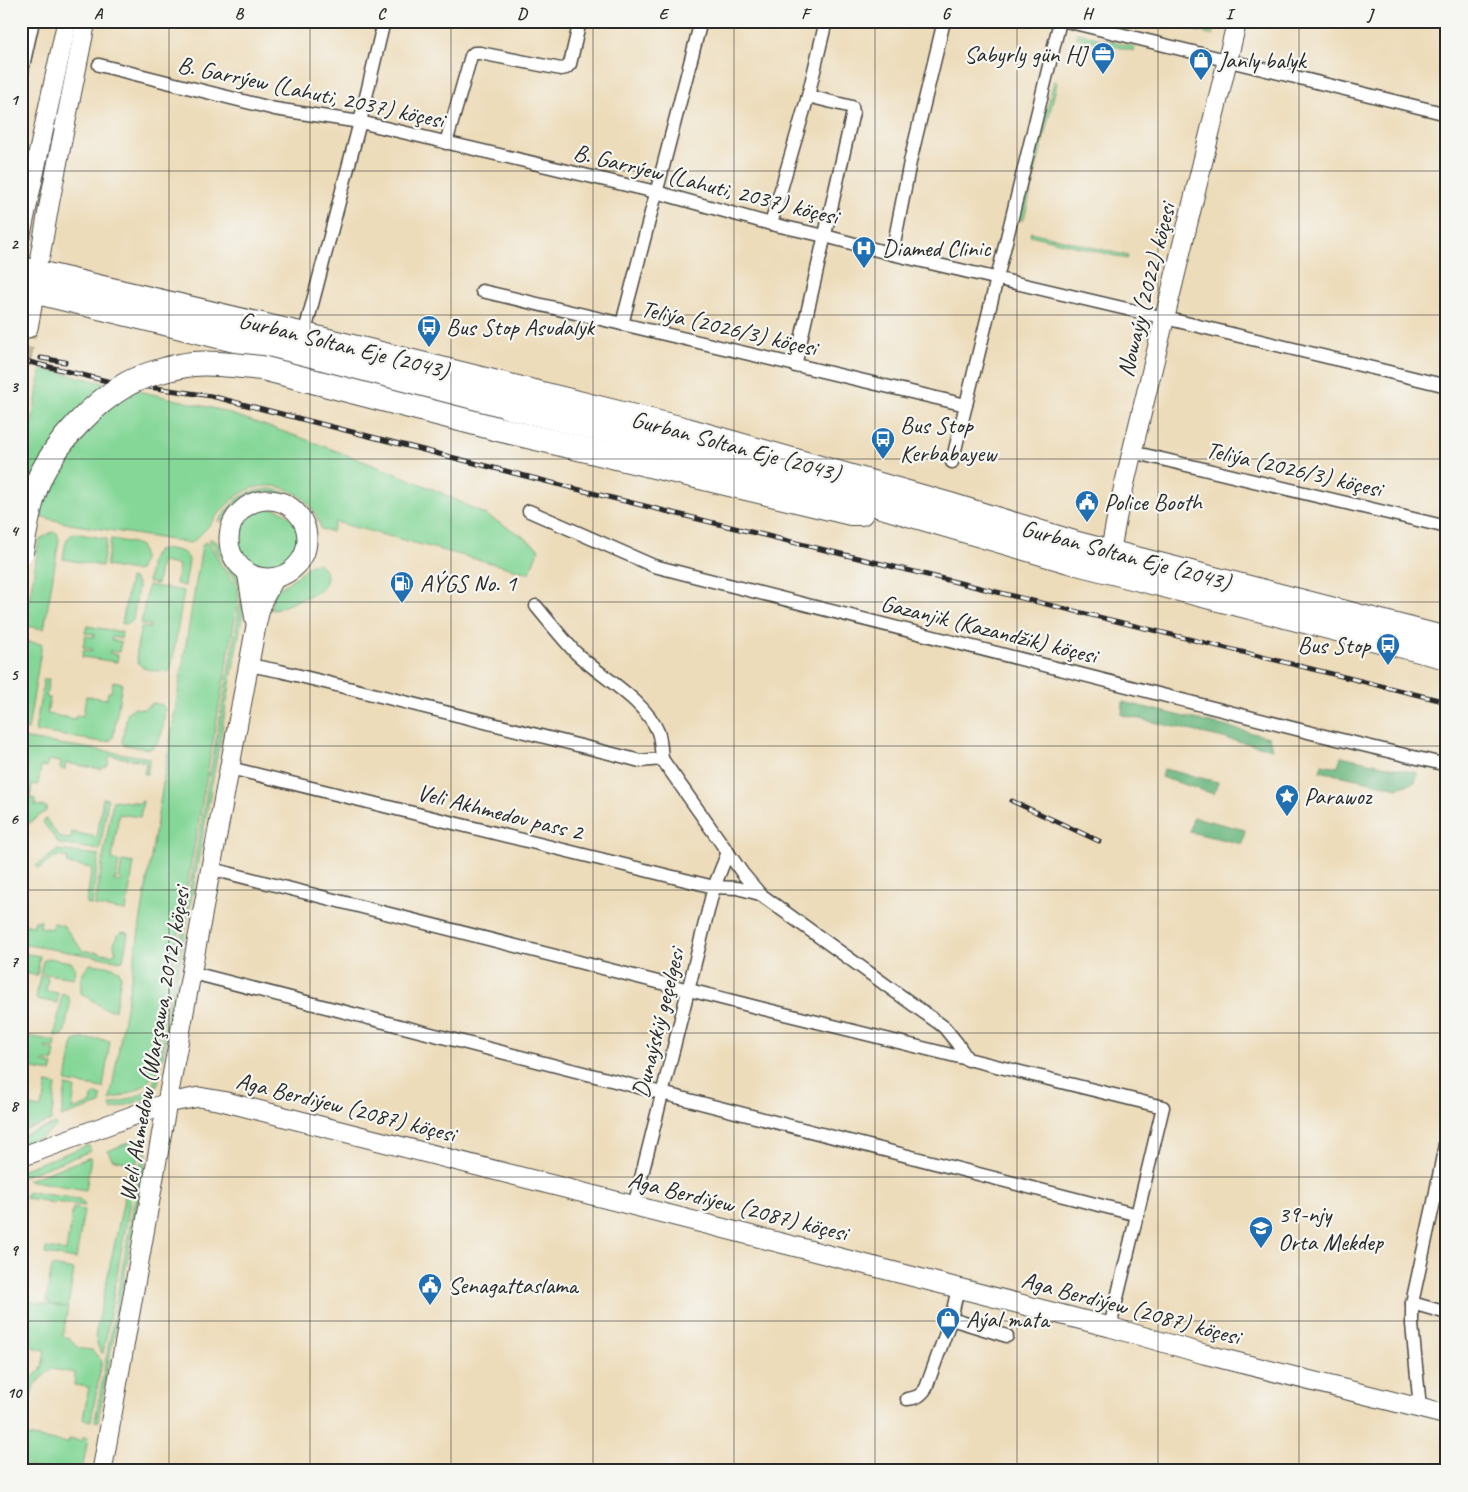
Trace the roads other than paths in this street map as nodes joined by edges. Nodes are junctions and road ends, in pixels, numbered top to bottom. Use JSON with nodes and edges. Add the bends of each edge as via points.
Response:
{"nodes":[{"id":1,"x":34,"y":21,"type":"edge"},
{"id":2,"x":67,"y":21,"type":"edge"},
{"id":3,"x":86,"y":21,"type":"edge"},
{"id":4,"x":384,"y":21,"type":"edge"},
{"id":5,"x":580,"y":21,"type":"edge"},
{"id":6,"x":701,"y":21,"type":"edge"},
{"id":7,"x":826,"y":21,"type":"edge"},
{"id":8,"x":944,"y":21,"type":"edge"},
{"id":9,"x":1060,"y":21,"type":"edge"},
{"id":10,"x":1066,"y":21,"type":"edge"},
{"id":11,"x":1237,"y":21,"type":"edge"},
{"id":12,"x":24,"y":46,"type":"edge"},
{"id":13,"x":1228,"y":60,"type":"junction"},
{"id":14,"x":99,"y":65,"type":"dead end"},
{"id":15,"x":21,"y":75,"type":"edge"},
{"id":16,"x":808,"y":96,"type":"junction"},
{"id":17,"x":1447,"y":114,"type":"edge"},
{"id":18,"x":360,"y":122,"type":"junction"},
{"id":19,"x":446,"y":143,"type":"junction"},
{"id":20,"x":656,"y":192,"type":"junction"},
{"id":21,"x":771,"y":224,"type":"junction"},
{"id":22,"x":21,"y":234,"type":"edge"},
{"id":23,"x":825,"y":236,"type":"junction"},
{"id":24,"x":892,"y":254,"type":"junction"},
{"id":25,"x":31,"y":262,"type":"edge"},
{"id":26,"x":997,"y":278,"type":"junction"},
{"id":27,"x":482,"y":291,"type":"dead end"},
{"id":28,"x":26,"y":297,"type":"edge"},
{"id":29,"x":1165,"y":318,"type":"junction"},
{"id":30,"x":622,"y":324,"type":"junction"},
{"id":31,"x":28,"y":328,"type":"tunnel mouth"},
{"id":32,"x":304,"y":335,"type":"junction"},
{"id":33,"x":795,"y":366,"type":"junction"},
{"id":34,"x":1447,"y":386,"type":"edge"},
{"id":35,"x":966,"y":406,"type":"junction"},
{"id":36,"x":1132,"y":452,"type":"junction"},
{"id":37,"x":952,"y":462,"type":"dead end"},
{"id":38,"x":529,"y":511,"type":"dead end"},
{"id":39,"x":906,"y":512,"type":"junction"},
{"id":40,"x":1447,"y":527,"type":"edge"},
{"id":41,"x":21,"y":552,"type":"edge"},
{"id":42,"x":1109,"y":562,"type":"junction"},
{"id":43,"x":247,"y":572,"type":"junction"},
{"id":44,"x":275,"y":578,"type":"junction"},
{"id":45,"x":536,"y":606,"type":"dead end"},
{"id":46,"x":256,"y":626,"type":"junction"},
{"id":47,"x":1447,"y":639,"type":"edge"},
{"id":48,"x":1447,"y":657,"type":"edge"},
{"id":49,"x":249,"y":665,"type":"junction"},
{"id":50,"x":662,"y":759,"type":"junction"},
{"id":51,"x":1447,"y":765,"type":"edge"},
{"id":52,"x":230,"y":768,"type":"junction"},
{"id":53,"x":728,"y":852,"type":"junction"},
{"id":54,"x":212,"y":869,"type":"junction"},
{"id":55,"x":714,"y":886,"type":"junction"},
{"id":56,"x":760,"y":894,"type":"junction"},
{"id":57,"x":192,"y":973,"type":"junction"},
{"id":58,"x":688,"y":990,"type":"junction"},
{"id":59,"x":968,"y":1060,"type":"junction"},
{"id":60,"x":662,"y":1092,"type":"junction"},
{"id":61,"x":168,"y":1103,"type":"junction"},
{"id":62,"x":1447,"y":1134,"type":"edge"},
{"id":63,"x":21,"y":1157,"type":"edge"},
{"id":64,"x":1447,"y":1184,"type":"edge"},
{"id":65,"x":1434,"y":1202,"type":"junction"},
{"id":66,"x":634,"y":1206,"type":"junction"},
{"id":67,"x":1138,"y":1215,"type":"junction"},
{"id":68,"x":958,"y":1288,"type":"junction"},
{"id":69,"x":1412,"y":1304,"type":"junction"},
{"id":70,"x":1447,"y":1313,"type":"edge"},
{"id":71,"x":951,"y":1319,"type":"junction"},
{"id":72,"x":1110,"y":1327,"type":"junction"},
{"id":73,"x":1007,"y":1336,"type":"dead end"},
{"id":74,"x":907,"y":1399,"type":"dead end"},
{"id":75,"x":1420,"y":1408,"type":"junction"},
{"id":76,"x":1447,"y":1415,"type":"edge"},
{"id":77,"x":102,"y":1471,"type":"edge"}],
"edges":[{"from":1,"to":12,"type":"street"},
{"from":2,"to":22,"type":"street"},
{"from":3,"to":25,"type":"street","via":[[50,200]]},
{"from":4,"to":18,"type":"street"},
{"from":5,"to":19,"type":"street","via":[[570,64],[566,68],[474,53]]},
{"from":6,"to":20,"type":"street"},
{"from":7,"to":16,"type":"street"},
{"from":8,"to":24,"type":"street"},
{"from":9,"to":26,"type":"street"},
{"from":10,"to":13,"type":"street"},
{"from":11,"to":13,"type":"street","name":"Nowaýy (2022) köçesi"},
{"from":12,"to":15,"type":"street"},
{"from":13,"to":17,"type":"street"},
{"from":13,"to":29,"type":"street","name":"Nowaýy (2022) köçesi"},
{"from":14,"to":18,"type":"street","name":"B. Garrýew (Lahuti, 2037) köçesi","via":[[275,109]]},
{"from":16,"to":21,"type":"street"},
{"from":16,"to":23,"type":"street","via":[[852,107],[854,112]]},
{"from":18,"to":19,"type":"street","name":"B. Garrýew (Lahuti, 2037) köçesi"},
{"from":18,"to":32,"type":"street"},
{"from":19,"to":20,"type":"street","name":"B. Garrýew (Lahuti, 2037) köçesi"},
{"from":20,"to":21,"type":"street","name":"B. Garrýew (Lahuti, 2037) köçesi"},
{"from":20,"to":30,"type":"street"},
{"from":21,"to":23,"type":"street","name":"B. Garrýew (Lahuti, 2037) köçesi"},
{"from":23,"to":24,"type":"street","name":"B. Garrýew (Lahuti, 2037) köçesi"},
{"from":23,"to":33,"type":"street"},
{"from":24,"to":26,"type":"street","name":"B. Garrýew (Lahuti, 2037) köçesi"},
{"from":25,"to":32,"type":"highway","name":"Gurban Soltan Eje (2043)"},
{"from":26,"to":29,"type":"street","name":"B. Garrýew (Lahuti, 2037) köçesi"},
{"from":26,"to":35,"type":"street"},
{"from":27,"to":30,"type":"street","name":"Teliýa (2026/3) köçesi"},
{"from":28,"to":31,"type":"street"},
{"from":28,"to":39,"type":"highway","name":"Gurban Soltan Eje (2043)","via":[[707,455]]},
{"from":29,"to":34,"type":"street","name":"B. Garrýew (Lahuti, 2037) köçesi"},
{"from":29,"to":36,"type":"street","name":"Nowaýy (2022) köçesi"},
{"from":30,"to":33,"type":"street","name":"Teliýa (2026/3) köçesi"},
{"from":32,"to":42,"type":"highway","name":"Gurban Soltan Eje (2043)","via":[[687,430],[950,505]]},
{"from":33,"to":35,"type":"street","name":"Teliýa (2026/3) köçesi"},
{"from":35,"to":37,"type":"street"},
{"from":36,"to":40,"type":"street","name":"Teliýa (2026/3) köçesi"},
{"from":36,"to":42,"type":"street","name":"Nowaýy (2022) köçesi"},
{"from":38,"to":51,"type":"street","name":"Gazanjik (Kazandžik) köçesi","via":[[654,566]]},
{"from":39,"to":41,"type":"highway","bridge":true,"via":[[851,513],[498,429],[262,368],[192,364],[128,383],[66,437],[36,488]]},
{"from":39,"to":42,"type":"highway","name":"Gurban Soltan Eje (2043)","via":[[1060,558]]},
{"from":42,"to":47,"type":"highway","name":"Gurban Soltan Eje (2043)"},
{"from":42,"to":48,"type":"highway","name":"Gurban Soltan Eje (2043)"},
{"from":43,"to":44,"type":"street","via":[[260,578]]},
{"from":43,"to":44,"type":"street","name":"Weli Ahmedow (Warşawa, 2012) köçesi","via":[[233,556],[229,542],[231,528],[248,505],[277,501],[290,506],[300,516],[308,544],[294,569]]},
{"from":43,"to":46,"type":"street","name":"Weli Ahmedow (Warşawa, 2012) köçesi"},
{"from":44,"to":46,"type":"street","name":"Weli Ahmedow (Warşawa, 2012) köçesi","via":[[262,601]]},
{"from":45,"to":50,"type":"street","via":[[576,653],[642,710],[657,731]]},
{"from":46,"to":49,"type":"street","name":"Weli Ahmedow (Warşawa, 2012) köçesi"},
{"from":49,"to":50,"type":"street","via":[[640,761]]},
{"from":49,"to":52,"type":"street","name":"Weli Ahmedow (Warşawa, 2012) köçesi"},
{"from":50,"to":53,"type":"street"},
{"from":52,"to":54,"type":"street","name":"Weli Ahmedow (Warşawa, 2012) köçesi"},
{"from":52,"to":55,"type":"street","name":"Veli Akhmedov pass 2"},
{"from":53,"to":55,"type":"street","name":"Dunaýskiý geçelgesi"},
{"from":53,"to":56,"type":"street"},
{"from":54,"to":57,"type":"street","name":"Weli Ahmedow (Warşawa, 2012) köçesi"},
{"from":54,"to":58,"type":"street"},
{"from":55,"to":56,"type":"street","name":"Veli Akhmedov pass 2"},
{"from":55,"to":58,"type":"street","name":"Dunaýskiý geçelgesi"},
{"from":56,"to":59,"type":"street","via":[[938,1022]]},
{"from":57,"to":60,"type":"street"},
{"from":57,"to":61,"type":"street","name":"Weli Ahmedow (Warşawa, 2012) köçesi"},
{"from":58,"to":59,"type":"street"},
{"from":58,"to":60,"type":"street","name":"Dunaýskiý geçelgesi"},
{"from":59,"to":67,"type":"street","via":[[1163,1108]]},
{"from":60,"to":66,"type":"street","name":"Dunaýskiý geçelgesi"},
{"from":60,"to":67,"type":"street"},
{"from":61,"to":63,"type":"street","name":"Aga Berdiýew (2087) köçesi"},
{"from":61,"to":66,"type":"street","name":"Aga Berdiýew (2087) köçesi","via":[[199,1097],[222,1101]]},
{"from":61,"to":77,"type":"street","name":"Weli Ahmedow (Warşawa, 2012) köçesi"},
{"from":62,"to":65,"type":"street"},
{"from":64,"to":65,"type":"street"},
{"from":65,"to":69,"type":"street"},
{"from":66,"to":68,"type":"street","name":"Aga Berdiýew (2087) köçesi"},
{"from":67,"to":72,"type":"street"},
{"from":68,"to":71,"type":"street"},
{"from":68,"to":72,"type":"street","name":"Aga Berdiýew (2087) köçesi"},
{"from":69,"to":70,"type":"street"},
{"from":69,"to":75,"type":"street"},
{"from":71,"to":73,"type":"street"},
{"from":71,"to":74,"type":"street","via":[[926,1388],[921,1396]]},
{"from":72,"to":75,"type":"street","name":"Aga Berdiýew (2087) köçesi"},
{"from":75,"to":76,"type":"street","name":"Aga Berdiýew (2087) köçesi"}]}
